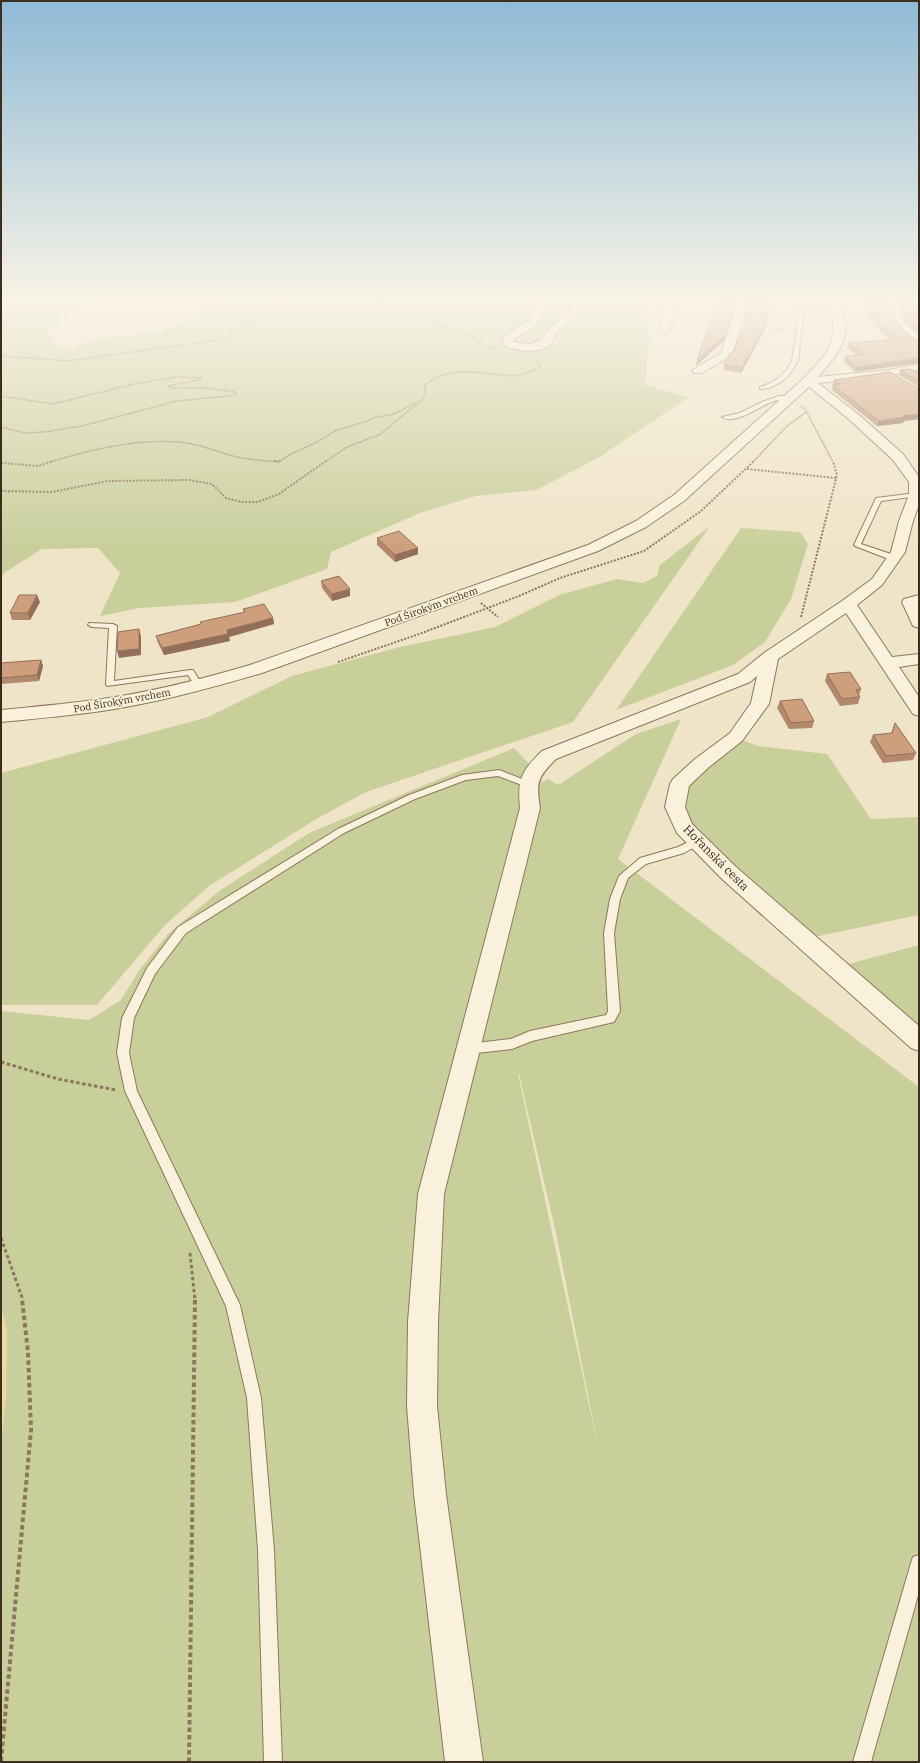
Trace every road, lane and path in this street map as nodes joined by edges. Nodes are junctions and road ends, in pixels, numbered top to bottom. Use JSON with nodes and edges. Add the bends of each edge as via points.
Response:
{"nodes":[{"id":1,"x":138,"y":383,"type":"edge"},
{"id":2,"x":182,"y":383,"type":"edge"},
{"id":3,"x":428,"y":383,"type":"edge"},
{"id":4,"x":773,"y":383,"type":"edge"},
{"id":5,"x":805,"y":383,"type":"edge"},
{"id":6,"x":812,"y":383,"type":"edge"},
{"id":7,"x":762,"y":388,"type":"dead end"},
{"id":8,"x":1,"y":396,"type":"edge"},
{"id":9,"x":789,"y":398,"type":"junction"},
{"id":10,"x":422,"y":400,"type":"junction"},
{"id":11,"x":806,"y":412,"type":"junction"},
{"id":12,"x":724,"y":417,"type":"dead end"},
{"id":13,"x":1,"y":427,"type":"edge"},
{"id":14,"x":1,"y":463,"type":"edge"},
{"id":15,"x":836,"y":478,"type":"junction"},
{"id":16,"x":1,"y":491,"type":"edge"},
{"id":17,"x":918,"y":495,"type":"edge"},
{"id":18,"x":894,"y":558,"type":"junction"},
{"id":19,"x":468,"y":593,"type":"junction"},
{"id":20,"x":919,"y":600,"type":"edge"},
{"id":21,"x":848,"y":604,"type":"junction"},
{"id":22,"x":498,"y":617,"type":"dead end"},
{"id":23,"x":919,"y":623,"type":"edge"},
{"id":24,"x":92,"y":625,"type":"dead end"},
{"id":25,"x":795,"y":640,"type":"junction"},
{"id":26,"x":770,"y":657,"type":"junction"},
{"id":27,"x":919,"y":659,"type":"edge"},
{"id":28,"x":888,"y":663,"type":"junction"},
{"id":29,"x":199,"y":686,"type":"junction"},
{"id":30,"x":919,"y":710,"type":"edge"},
{"id":31,"x":1,"y":716,"type":"edge"},
{"id":32,"x":527,"y":784,"type":"junction"},
{"id":33,"x":697,"y":842,"type":"junction"},
{"id":34,"x":919,"y":1041,"type":"edge"},
{"id":35,"x":468,"y":1049,"type":"junction"},
{"id":36,"x":1,"y":1062,"type":"edge"},
{"id":37,"x":131,"y":1091,"type":"junction"},
{"id":38,"x":199,"y":1233,"type":"junction"},
{"id":39,"x":1,"y":1238,"type":"edge"},
{"id":40,"x":919,"y":1563,"type":"edge"},
{"id":41,"x":1,"y":1762,"type":"edge"},
{"id":42,"x":189,"y":1762,"type":"edge"},
{"id":43,"x":273,"y":1762,"type":"edge"},
{"id":44,"x":464,"y":1762,"type":"edge"},
{"id":45,"x":862,"y":1762,"type":"edge"}],
"edges":[{"from":1,"to":8,"type":"path","via":[[53,404]]},
{"from":2,"to":13,"type":"path","via":[[168,386],[236,392],[235,395],[227,397],[177,401],[47,432],[23,433]]},
{"from":3,"to":10,"type":"path","via":[[424,386],[426,392]]},
{"from":4,"to":7,"type":"lane"},
{"from":5,"to":9,"type":"street","name":"Pod Širokým vrchem"},
{"from":6,"to":17,"type":"street","via":[[898,457],[916,482]]},
{"from":9,"to":11,"type":"path"},
{"from":9,"to":12,"type":"lane","via":[[773,398],[741,415]]},
{"from":9,"to":19,"type":"street","name":"Pod Širokým vrchem","via":[[679,498],[641,524],[593,548]]},
{"from":10,"to":14,"type":"path","via":[[394,414],[337,430],[313,444],[288,454],[279,462],[242,458],[211,448],[177,442],[88,451],[38,466]]},
{"from":10,"to":16,"type":"path","via":[[379,436],[347,447],[279,494],[258,502],[241,502],[226,498],[212,484],[189,480],[108,481],[52,492]]},
{"from":11,"to":15,"type":"path","via":[[834,464]]},
{"from":11,"to":15,"type":"path","via":[[786,427],[747,469]]},
{"from":15,"to":25,"type":"path"},
{"from":17,"to":18,"type":"street"},
{"from":17,"to":18,"type":"lane","via":[[878,498],[857,545]]},
{"from":18,"to":21,"type":"street","via":[[877,582]]},
{"from":19,"to":22,"type":"path"},
{"from":19,"to":29,"type":"street","name":"Pod Širokým vrchem","via":[[256,669]]},
{"from":20,"to":23,"type":"street","via":[[910,602]]},
{"from":21,"to":25,"type":"street"},
{"from":21,"to":28,"type":"street"},
{"from":24,"to":29,"type":"lane","via":[[113,626],[110,684],[190,672]]},
{"from":25,"to":26,"type":"street"},
{"from":26,"to":32,"type":"street","via":[[744,678],[549,755],[534,769]]},
{"from":26,"to":33,"type":"street","name":"Hořanská cesta","via":[[760,704],[736,738],[702,762],[680,784],[675,807],[684,828]]},
{"from":27,"to":28,"type":"street"},
{"from":28,"to":30,"type":"street"},
{"from":29,"to":31,"type":"street","name":"Pod Širokým vrchem","via":[[96,706]]},
{"from":32,"to":35,"type":"street","via":[[530,808]]},
{"from":32,"to":37,"type":"lane","via":[[499,773],[466,777],[412,797],[341,831],[182,930],[150,971],[128,1018],[123,1053]]},
{"from":33,"to":34,"type":"street","name":"Hořanská cesta"},
{"from":33,"to":35,"type":"lane","via":[[681,850],[643,861],[624,876],[615,899],[609,933],[614,1011],[610,1019],[530,1036],[512,1044]]},
{"from":35,"to":44,"type":"street","via":[[431,1194],[423,1322],[422,1406],[430,1494]]},
{"from":36,"to":37,"type":"path","via":[[34,1074],[85,1086]]},
{"from":37,"to":38,"type":"lane"},
{"from":38,"to":42,"type":"path","via":[[190,1254],[195,1304]]},
{"from":38,"to":43,"type":"lane","via":[[233,1304],[254,1398],[266,1550]]},
{"from":39,"to":41,"type":"path","via":[[22,1295],[28,1352],[31,1430]]},
{"from":40,"to":45,"type":"lane"}]}
